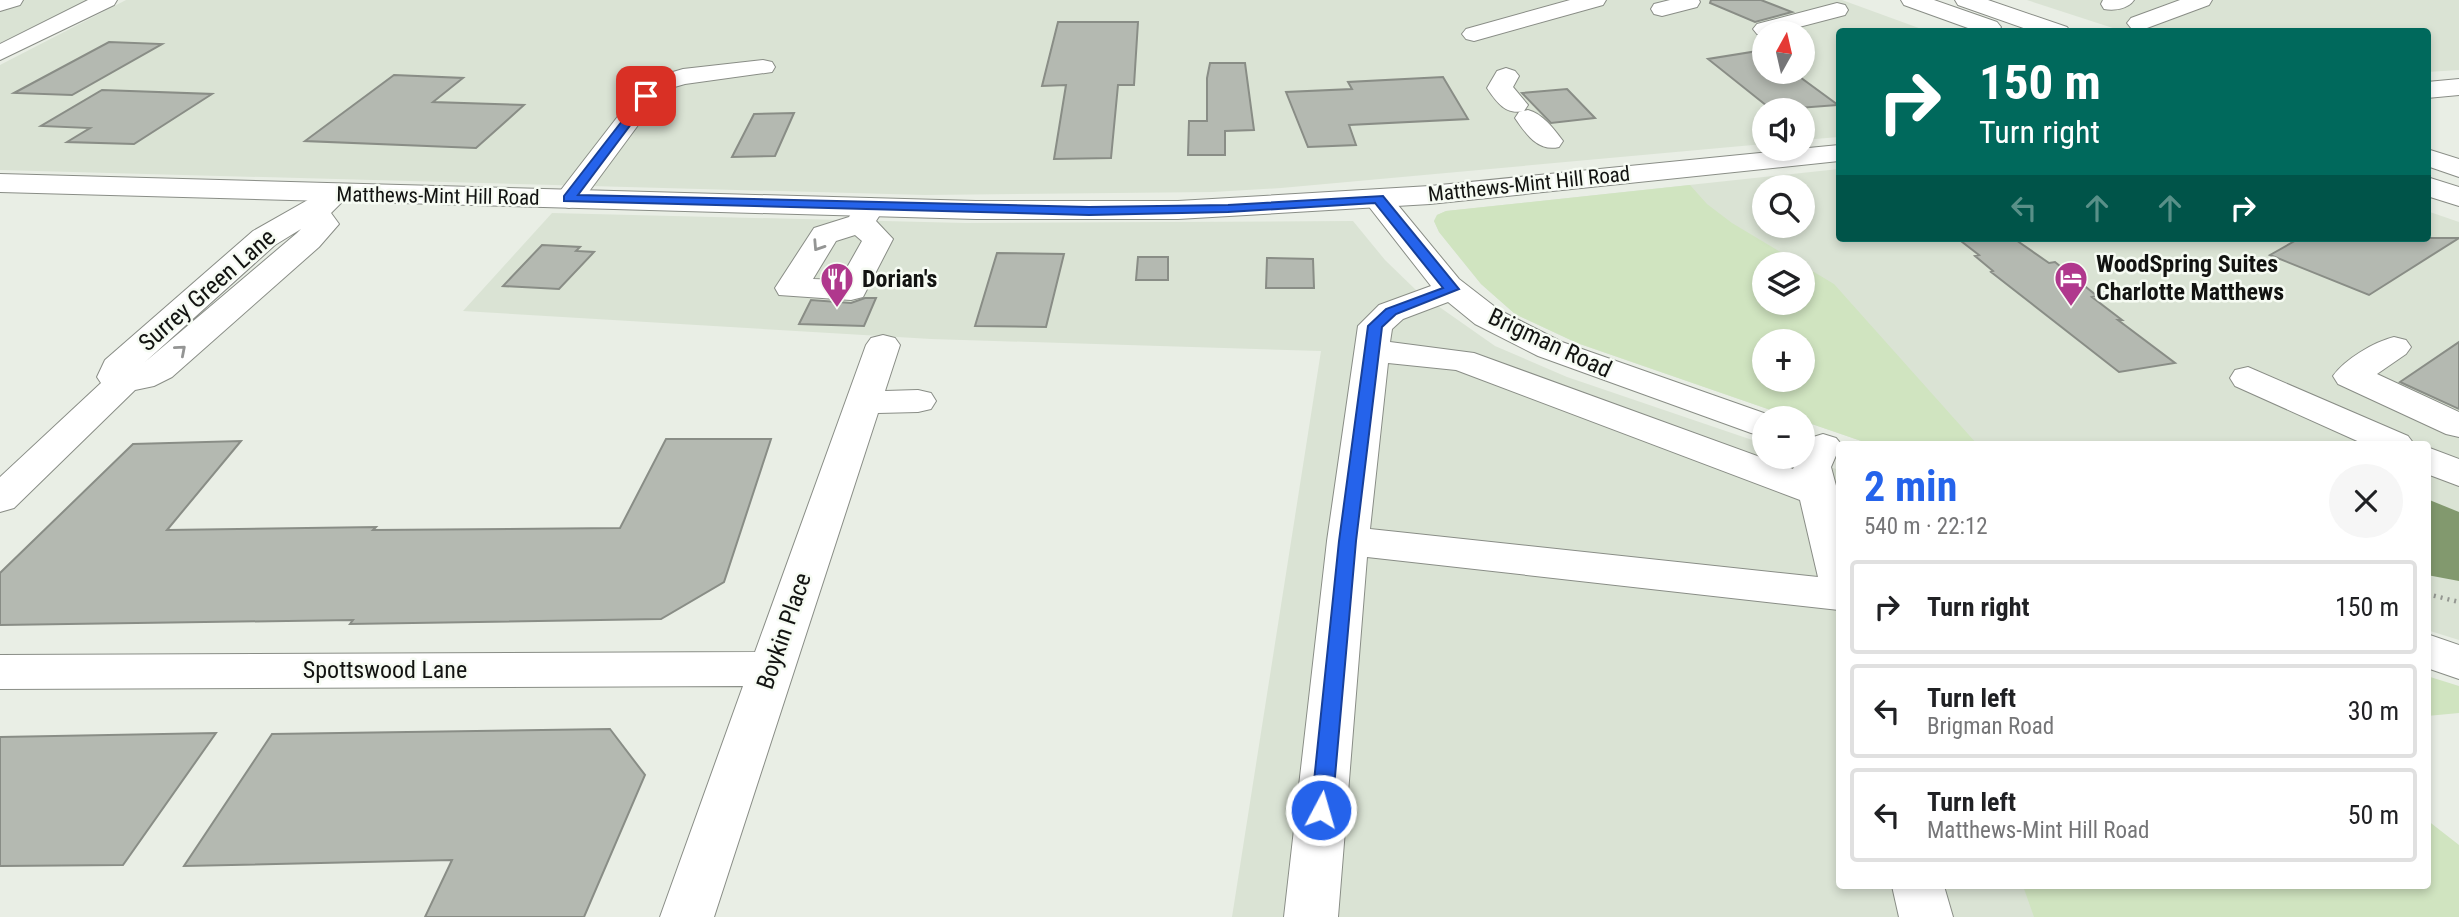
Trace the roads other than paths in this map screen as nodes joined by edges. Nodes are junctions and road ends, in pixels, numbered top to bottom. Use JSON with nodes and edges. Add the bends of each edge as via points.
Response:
{"nodes":[{"id":1,"x":12,"y":0,"type":"edge"},
{"id":2,"x":106,"y":0,"type":"edge"},
{"id":3,"x":1595,"y":0,"type":"edge"},
{"id":4,"x":1912,"y":0,"type":"edge"},
{"id":5,"x":1966,"y":0,"type":"edge"},
{"id":6,"x":2201,"y":0,"type":"edge"},
{"id":7,"x":1689,"y":2,"type":"dead end"},
{"id":8,"x":0,"y":4,"type":"edge"},
{"id":9,"x":1662,"y":9,"type":"dead end"},
{"id":10,"x":1837,"y":10,"type":"dead end"},
{"id":11,"x":1795,"y":21,"type":"edge"},
{"id":12,"x":2139,"y":23,"type":"dead end"},
{"id":13,"x":1990,"y":28,"type":"edge"},
{"id":14,"x":2047,"y":28,"type":"edge"},
{"id":15,"x":1474,"y":34,"type":"dead end"},
{"id":16,"x":0,"y":53,"type":"edge"},
{"id":17,"x":763,"y":67,"type":"dead end"},
{"id":18,"x":1506,"y":76,"type":"dead end"},
{"id":19,"x":2459,"y":87,"type":"edge"},
{"id":20,"x":2431,"y":90,"type":"edge"},
{"id":21,"x":1549,"y":141,"type":"dead end"},
{"id":22,"x":1836,"y":153,"type":"edge"},
{"id":23,"x":2431,"y":159,"type":"edge"},
{"id":24,"x":2459,"y":168,"type":"edge"},
{"id":25,"x":0,"y":183,"type":"edge"},
{"id":26,"x":2431,"y":187,"type":"edge"},
{"id":27,"x":2459,"y":197,"type":"edge"},
{"id":28,"x":569,"y":199,"type":"junction"},
{"id":29,"x":1378,"y":199,"type":"junction"},
{"id":30,"x":327,"y":202,"type":"junction"},
{"id":31,"x":1452,"y":289,"type":"junction"},
{"id":32,"x":883,"y":345,"type":"dead end"},
{"id":33,"x":2394,"y":347,"type":"dead end"},
{"id":34,"x":1372,"y":351,"type":"junction"},
{"id":35,"x":2248,"y":378,"type":"dead end"},
{"id":36,"x":918,"y":401,"type":"dead end"},
{"id":37,"x":863,"y":402,"type":"junction"},
{"id":38,"x":1752,"y":421,"type":"edge"},
{"id":39,"x":2459,"y":426,"type":"edge"},
{"id":40,"x":2388,"y":441,"type":"edge"},
{"id":41,"x":1822,"y":445,"type":"edge"},
{"id":42,"x":2431,"y":461,"type":"edge"},
{"id":43,"x":2459,"y":474,"type":"edge"},
{"id":44,"x":1819,"y":493,"type":"junction"},
{"id":45,"x":0,"y":499,"type":"edge"},
{"id":46,"x":1348,"y":541,"type":"junction"},
{"id":47,"x":1836,"y":564,"type":"edge"},
{"id":48,"x":1836,"y":596,"type":"edge"},
{"id":49,"x":2431,"y":652,"type":"edge"},
{"id":50,"x":2459,"y":662,"type":"edge"},
{"id":51,"x":771,"y":669,"type":"junction"},
{"id":52,"x":0,"y":672,"type":"edge"},
{"id":53,"x":1919,"y":889,"type":"edge"},
{"id":54,"x":687,"y":917,"type":"edge"},
{"id":55,"x":1311,"y":917,"type":"edge"},
{"id":56,"x":1926,"y":917,"type":"edge"}],
"edges":[{"from":1,"to":8,"type":"main road"},
{"from":2,"to":16,"type":"main road"},
{"from":3,"to":15,"type":"main road"},
{"from":4,"to":13,"type":"main road"},
{"from":5,"to":14,"type":"main road"},
{"from":6,"to":12,"type":"main road"},
{"from":7,"to":9,"type":"main road"},
{"from":10,"to":11,"type":"main road"},
{"from":17,"to":28,"type":"main road","via":[[655,85]]},
{"from":18,"to":21,"type":"main road","via":[[1500,88]]},
{"from":19,"to":20,"type":"main road"},
{"from":22,"to":29,"type":"main road","name":"Matthews-Mint Hill Road"},
{"from":23,"to":24,"type":"main road"},
{"from":25,"to":30,"type":"main road","name":"Matthews-Mint Hill Road"},
{"from":26,"to":27,"type":"main road"},
{"from":28,"to":29,"type":"main road","name":"Matthews-Mint Hill Road","via":[[865,215],[1178,210]]},
{"from":28,"to":30,"type":"main road","name":"Matthews-Mint Hill Road"},
{"from":29,"to":31,"type":"main road","name":"Brigman Road"},
{"from":30,"to":45,"type":"main road","name":"Surrey Green Lane","via":[[324,224],[308,240],[159,369],[123,382]]},
{"from":31,"to":34,"type":"main road","via":[[1391,312],[1375,326]]},
{"from":31,"to":38,"type":"main road","name":"Brigman Road","via":[[1487,317],[1550,349]]},
{"from":32,"to":37,"type":"main road","name":"Boykin Place"},
{"from":33,"to":39,"type":"main road","via":[[2351,376]]},
{"from":34,"to":44,"type":"main road","via":[[1462,359]]},
{"from":34,"to":46,"type":"main road"},
{"from":35,"to":40,"type":"main road"},
{"from":36,"to":37,"type":"main road"},
{"from":37,"to":51,"type":"main road","name":"Boykin Place"},
{"from":41,"to":44,"type":"main road","via":[[1812,467]]},
{"from":42,"to":43,"type":"main road"},
{"from":44,"to":47,"type":"main road"},
{"from":46,"to":48,"type":"main road"},
{"from":46,"to":55,"type":"main road"},
{"from":49,"to":50,"type":"main road"},
{"from":51,"to":52,"type":"main road","name":"Spottswood Lane"},
{"from":51,"to":54,"type":"main road","name":"Boykin Place"},
{"from":53,"to":56,"type":"main road"}]}
